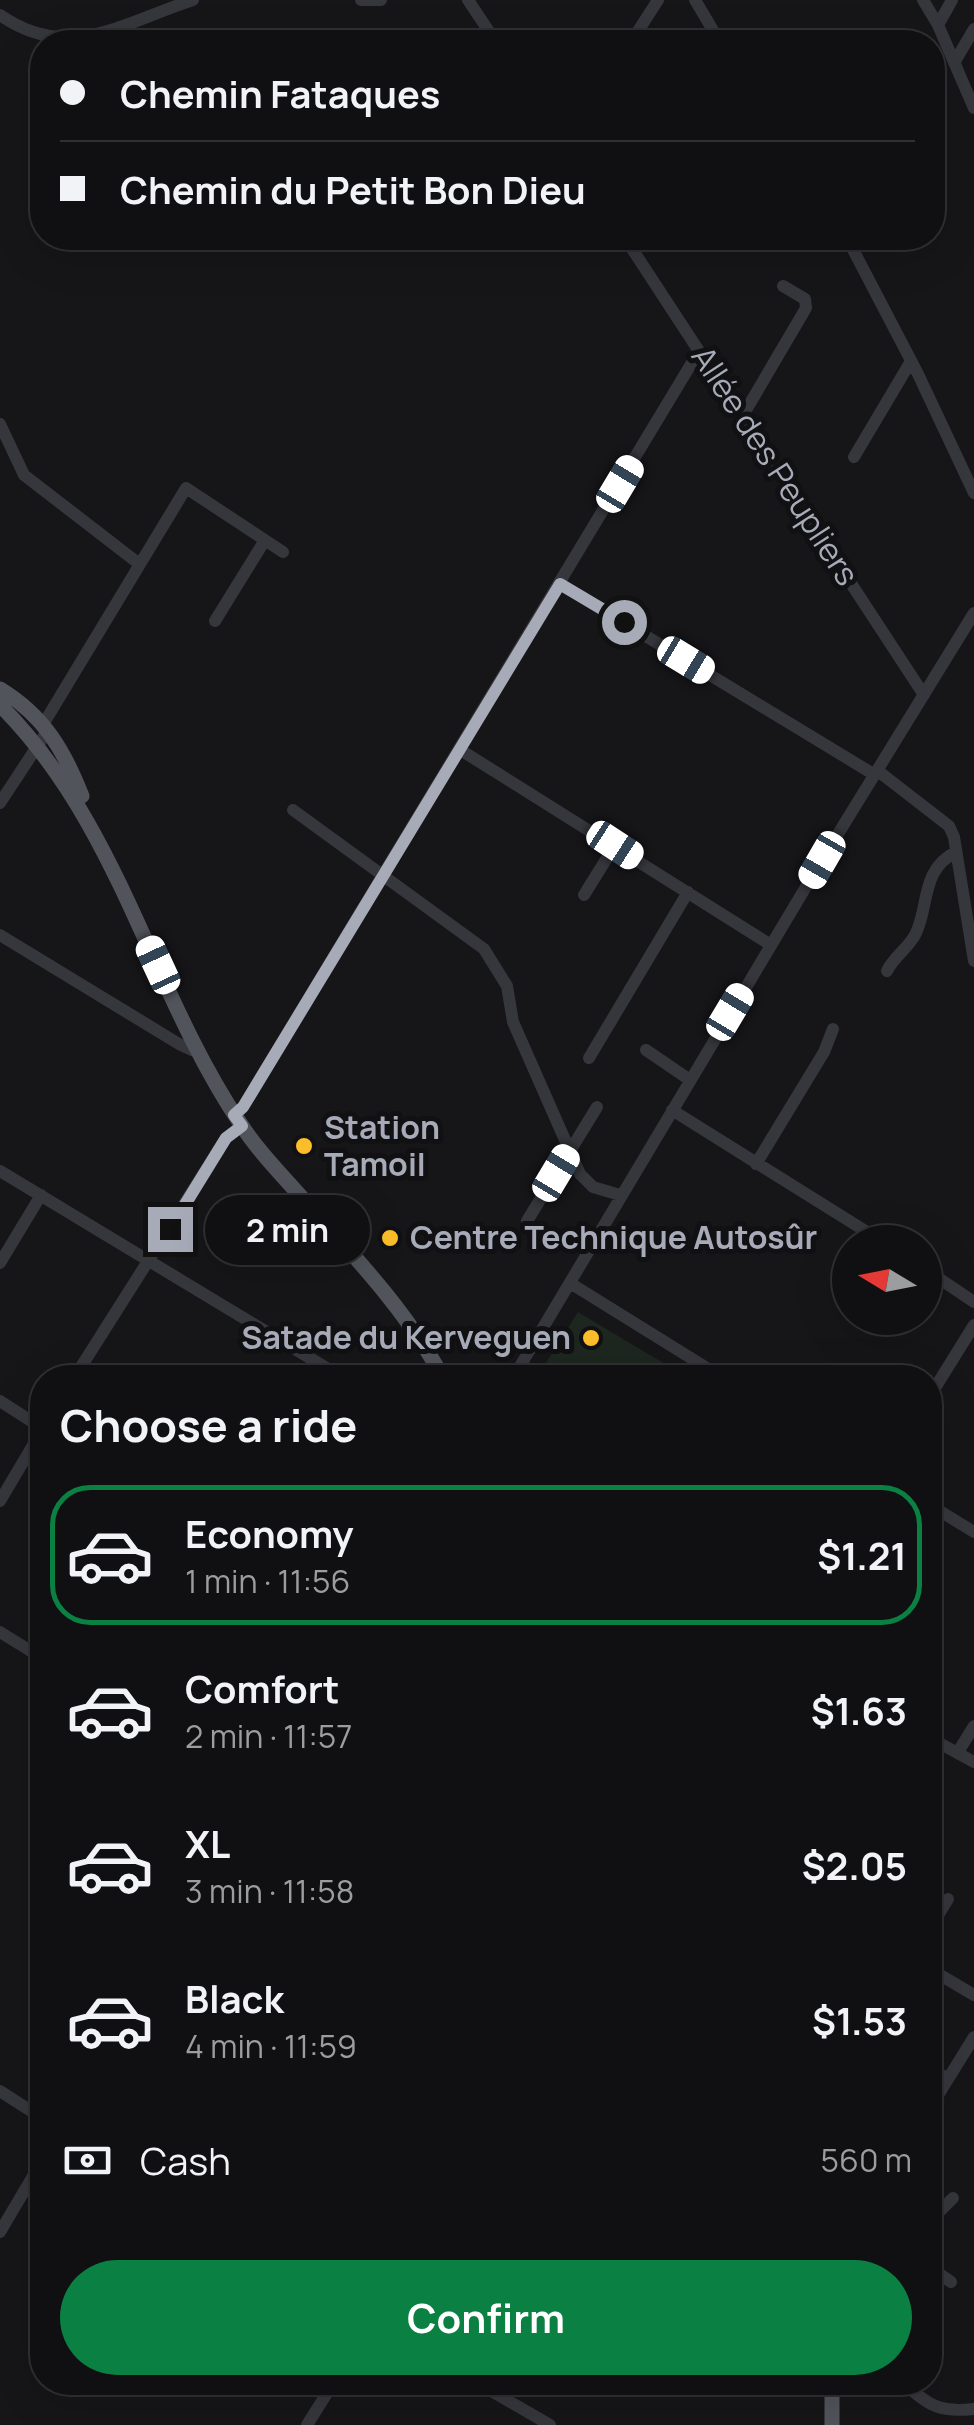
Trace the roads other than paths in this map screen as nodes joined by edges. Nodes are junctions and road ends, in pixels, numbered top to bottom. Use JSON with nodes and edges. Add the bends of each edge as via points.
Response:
{"nodes":[{"id":1,"x":193,"y":0,"type":"edge"},
{"id":2,"x":361,"y":0,"type":"edge"},
{"id":3,"x":380,"y":0,"type":"edge"},
{"id":4,"x":468,"y":0,"type":"edge"},
{"id":5,"x":658,"y":0,"type":"edge"},
{"id":6,"x":695,"y":0,"type":"edge"},
{"id":7,"x":923,"y":0,"type":"edge"},
{"id":8,"x":952,"y":0,"type":"edge"},
{"id":9,"x":0,"y":15,"type":"edge"},
{"id":10,"x":938,"y":25,"type":"junction"},
{"id":11,"x":711,"y":29,"type":"edge"},
{"id":12,"x":974,"y":29,"type":"edge"},
{"id":13,"x":108,"y":30,"type":"edge"},
{"id":14,"x":488,"y":30,"type":"edge"},
{"id":15,"x":639,"y":30,"type":"edge"},
{"id":16,"x":940,"y":30,"type":"edge"},
{"id":17,"x":30,"y":33,"type":"edge"},
{"id":18,"x":945,"y":42,"type":"edge"},
{"id":19,"x":954,"y":63,"type":"junction"},
{"id":20,"x":974,"y":108,"type":"edge"},
{"id":21,"x":633,"y":250,"type":"edge"},
{"id":22,"x":853,"y":250,"type":"edge"},
{"id":23,"x":783,"y":286,"type":"dead end"},
{"id":24,"x":700,"y":351,"type":"junction"},
{"id":25,"x":911,"y":361,"type":"junction"},
{"id":26,"x":742,"y":417,"type":"junction"},
{"id":27,"x":0,"y":424,"type":"edge"},
{"id":28,"x":854,"y":456,"type":"dead end"},
{"id":29,"x":974,"y":494,"type":"edge"},
{"id":30,"x":265,"y":540,"type":"junction"},
{"id":31,"x":283,"y":552,"type":"dead end"},
{"id":32,"x":138,"y":564,"type":"junction"},
{"id":33,"x":560,"y":584,"type":"junction"},
{"id":34,"x":974,"y":613,"type":"edge"},
{"id":35,"x":215,"y":621,"type":"dead end"},
{"id":36,"x":0,"y":690,"type":"edge"},
{"id":37,"x":924,"y":695,"type":"junction"},
{"id":38,"x":0,"y":705,"type":"edge"},
{"id":39,"x":43,"y":732,"type":"junction"},
{"id":40,"x":459,"y":749,"type":"junction"},
{"id":41,"x":876,"y":773,"type":"junction"},
{"id":42,"x":0,"y":803,"type":"edge"},
{"id":43,"x":293,"y":810,"type":"dead end"},
{"id":44,"x":615,"y":845,"type":"junction"},
{"id":45,"x":956,"y":852,"type":"junction"},
{"id":46,"x":383,"y":873,"type":"junction"},
{"id":47,"x":688,"y":892,"type":"junction"},
{"id":48,"x":584,"y":895,"type":"dead end"},
{"id":49,"x":0,"y":935,"type":"edge"},
{"id":50,"x":771,"y":945,"type":"junction"},
{"id":51,"x":974,"y":961,"type":"edge"},
{"id":52,"x":887,"y":971,"type":"dead end"},
{"id":53,"x":833,"y":1029,"type":"dead end"},
{"id":54,"x":197,"y":1046,"type":"junction"},
{"id":55,"x":646,"y":1050,"type":"dead end"},
{"id":56,"x":588,"y":1058,"type":"dead end"},
{"id":57,"x":690,"y":1080,"type":"junction"},
{"id":58,"x":597,"y":1107,"type":"dead end"},
{"id":59,"x":672,"y":1110,"type":"junction"},
{"id":60,"x":238,"y":1120,"type":"junction"},
{"id":61,"x":570,"y":1149,"type":"junction"},
{"id":62,"x":756,"y":1164,"type":"junction"},
{"id":63,"x":0,"y":1171,"type":"edge"},
{"id":64,"x":42,"y":1195,"type":"junction"},
{"id":65,"x":620,"y":1195,"type":"junction"},
{"id":66,"x":527,"y":1221,"type":"dead end"},
{"id":67,"x":855,"y":1225,"type":"edge"},
{"id":68,"x":151,"y":1259,"type":"junction"},
{"id":69,"x":0,"y":1263,"type":"edge"},
{"id":70,"x":942,"y":1280,"type":"edge"},
{"id":71,"x":570,"y":1283,"type":"junction"},
{"id":72,"x":974,"y":1302,"type":"edge"},
{"id":73,"x":974,"y":1325,"type":"edge"},
{"id":74,"x":82,"y":1365,"type":"edge"},
{"id":75,"x":322,"y":1365,"type":"edge"},
{"id":76,"x":435,"y":1365,"type":"edge"},
{"id":77,"x":521,"y":1365,"type":"edge"},
{"id":78,"x":702,"y":1365,"type":"edge"},
{"id":79,"x":942,"y":1377,"type":"edge"},
{"id":80,"x":0,"y":1402,"type":"edge"},
{"id":81,"x":30,"y":1421,"type":"edge"},
{"id":82,"x":30,"y":1449,"type":"edge"},
{"id":83,"x":0,"y":1500,"type":"edge"},
{"id":84,"x":942,"y":1512,"type":"edge"},
{"id":85,"x":974,"y":1532,"type":"edge"},
{"id":86,"x":0,"y":1632,"type":"edge"},
{"id":87,"x":30,"y":1651,"type":"edge"},
{"id":88,"x":974,"y":1726,"type":"edge"},
{"id":89,"x":942,"y":1745,"type":"edge"},
{"id":90,"x":958,"y":1752,"type":"junction"},
{"id":91,"x":974,"y":1762,"type":"edge"},
{"id":92,"x":948,"y":1898,"type":"dead end"},
{"id":93,"x":942,"y":1908,"type":"edge"},
{"id":94,"x":942,"y":1976,"type":"edge"},
{"id":95,"x":974,"y":1995,"type":"edge"},
{"id":96,"x":974,"y":2037,"type":"edge"},
{"id":97,"x":942,"y":2075,"type":"edge"},
{"id":98,"x":948,"y":2078,"type":"junction"},
{"id":99,"x":942,"y":2088,"type":"edge"},
{"id":100,"x":0,"y":2091,"type":"edge"},
{"id":101,"x":30,"y":2110,"type":"edge"},
{"id":102,"x":30,"y":2181,"type":"edge"},
{"id":103,"x":953,"y":2198,"type":"dead end"},
{"id":104,"x":942,"y":2209,"type":"edge"},
{"id":105,"x":0,"y":2232,"type":"edge"},
{"id":106,"x":942,"y":2275,"type":"edge"},
{"id":107,"x":952,"y":2282,"type":"dead end"},
{"id":108,"x":326,"y":2395,"type":"edge"},
{"id":109,"x":498,"y":2395,"type":"edge"},
{"id":110,"x":832,"y":2395,"type":"edge"},
{"id":111,"x":917,"y":2395,"type":"edge"},
{"id":112,"x":974,"y":2409,"type":"edge"},
{"id":113,"x":307,"y":2425,"type":"edge"},
{"id":114,"x":550,"y":2425,"type":"edge"},
{"id":115,"x":832,"y":2425,"type":"edge"}],
"edges":[{"from":1,"to":13,"type":"street"},
{"from":2,"to":3,"type":"street"},
{"from":4,"to":14,"type":"street"},
{"from":5,"to":15,"type":"street"},
{"from":6,"to":11,"type":"street"},
{"from":7,"to":10,"type":"street"},
{"from":8,"to":10,"type":"street"},
{"from":9,"to":17,"type":"street"},
{"from":10,"to":16,"type":"street"},
{"from":12,"to":19,"type":"street"},
{"from":18,"to":19,"type":"street"},
{"from":19,"to":20,"type":"street"},
{"from":21,"to":24,"type":"street","name":"Allée des Peupliers"},
{"from":22,"to":25,"type":"street"},
{"from":23,"to":26,"type":"street","via":[[805,299],[806,308]]},
{"from":24,"to":26,"type":"street","name":"Allée des Peupliers"},
{"from":24,"to":33,"type":"street"},
{"from":25,"to":28,"type":"street"},
{"from":25,"to":29,"type":"street"},
{"from":26,"to":37,"type":"street","name":"Allée des Peupliers"},
{"from":27,"to":32,"type":"street","via":[[24,474]]},
{"from":30,"to":31,"type":"street"},
{"from":30,"to":32,"type":"street","via":[[186,488]]},
{"from":30,"to":35,"type":"street"},
{"from":32,"to":39,"type":"street"},
{"from":33,"to":40,"type":"street"},
{"from":33,"to":41,"type":"street"},
{"from":34,"to":37,"type":"street"},
{"from":36,"to":39,"type":"main road"},
{"from":37,"to":41,"type":"street"},
{"from":38,"to":39,"type":"main road"},
{"from":39,"to":42,"type":"street"},
{"from":39,"to":54,"type":"main road","via":[[72,771]]},
{"from":40,"to":44,"type":"street"},
{"from":40,"to":46,"type":"street"},
{"from":41,"to":45,"type":"street","via":[[945,822]]},
{"from":41,"to":50,"type":"street"},
{"from":43,"to":46,"type":"street"},
{"from":44,"to":47,"type":"street"},
{"from":44,"to":48,"type":"street"},
{"from":45,"to":51,"type":"street"},
{"from":45,"to":52,"type":"street","via":[[925,891],[914,937]]},
{"from":46,"to":60,"type":"street"},
{"from":46,"to":61,"type":"street","via":[[498,966],[513,1022]]},
{"from":47,"to":50,"type":"street"},
{"from":47,"to":56,"type":"street"},
{"from":49,"to":54,"type":"street","via":[[179,1044]]},
{"from":50,"to":57,"type":"street"},
{"from":53,"to":62,"type":"street"},
{"from":54,"to":60,"type":"main road"},
{"from":55,"to":57,"type":"street"},
{"from":57,"to":59,"type":"street"},
{"from":58,"to":61,"type":"street"},
{"from":59,"to":62,"type":"street"},
{"from":59,"to":65,"type":"street"},
{"from":60,"to":68,"type":"street"},
{"from":60,"to":76,"type":"main road","via":[[415,1330]]},
{"from":61,"to":65,"type":"street","via":[[588,1184]]},
{"from":61,"to":66,"type":"street"},
{"from":62,"to":67,"type":"street"},
{"from":63,"to":64,"type":"street"},
{"from":64,"to":68,"type":"street"},
{"from":64,"to":69,"type":"street"},
{"from":65,"to":71,"type":"street"},
{"from":68,"to":74,"type":"street"},
{"from":68,"to":75,"type":"street"},
{"from":70,"to":72,"type":"street"},
{"from":71,"to":77,"type":"street"},
{"from":71,"to":78,"type":"street"},
{"from":73,"to":79,"type":"street"},
{"from":80,"to":81,"type":"street"},
{"from":82,"to":83,"type":"street"},
{"from":84,"to":85,"type":"street"},
{"from":86,"to":87,"type":"street"},
{"from":88,"to":90,"type":"street"},
{"from":89,"to":90,"type":"street"},
{"from":90,"to":91,"type":"street"},
{"from":92,"to":93,"type":"street"},
{"from":94,"to":95,"type":"street"},
{"from":96,"to":98,"type":"street"},
{"from":97,"to":98,"type":"street"},
{"from":98,"to":99,"type":"street"},
{"from":100,"to":101,"type":"street"},
{"from":102,"to":105,"type":"street"},
{"from":103,"to":104,"type":"street"},
{"from":106,"to":107,"type":"street"},
{"from":108,"to":113,"type":"street"},
{"from":109,"to":114,"type":"street"},
{"from":110,"to":115,"type":"main road"},
{"from":111,"to":112,"type":"street","via":[[942,2410]]}]}
